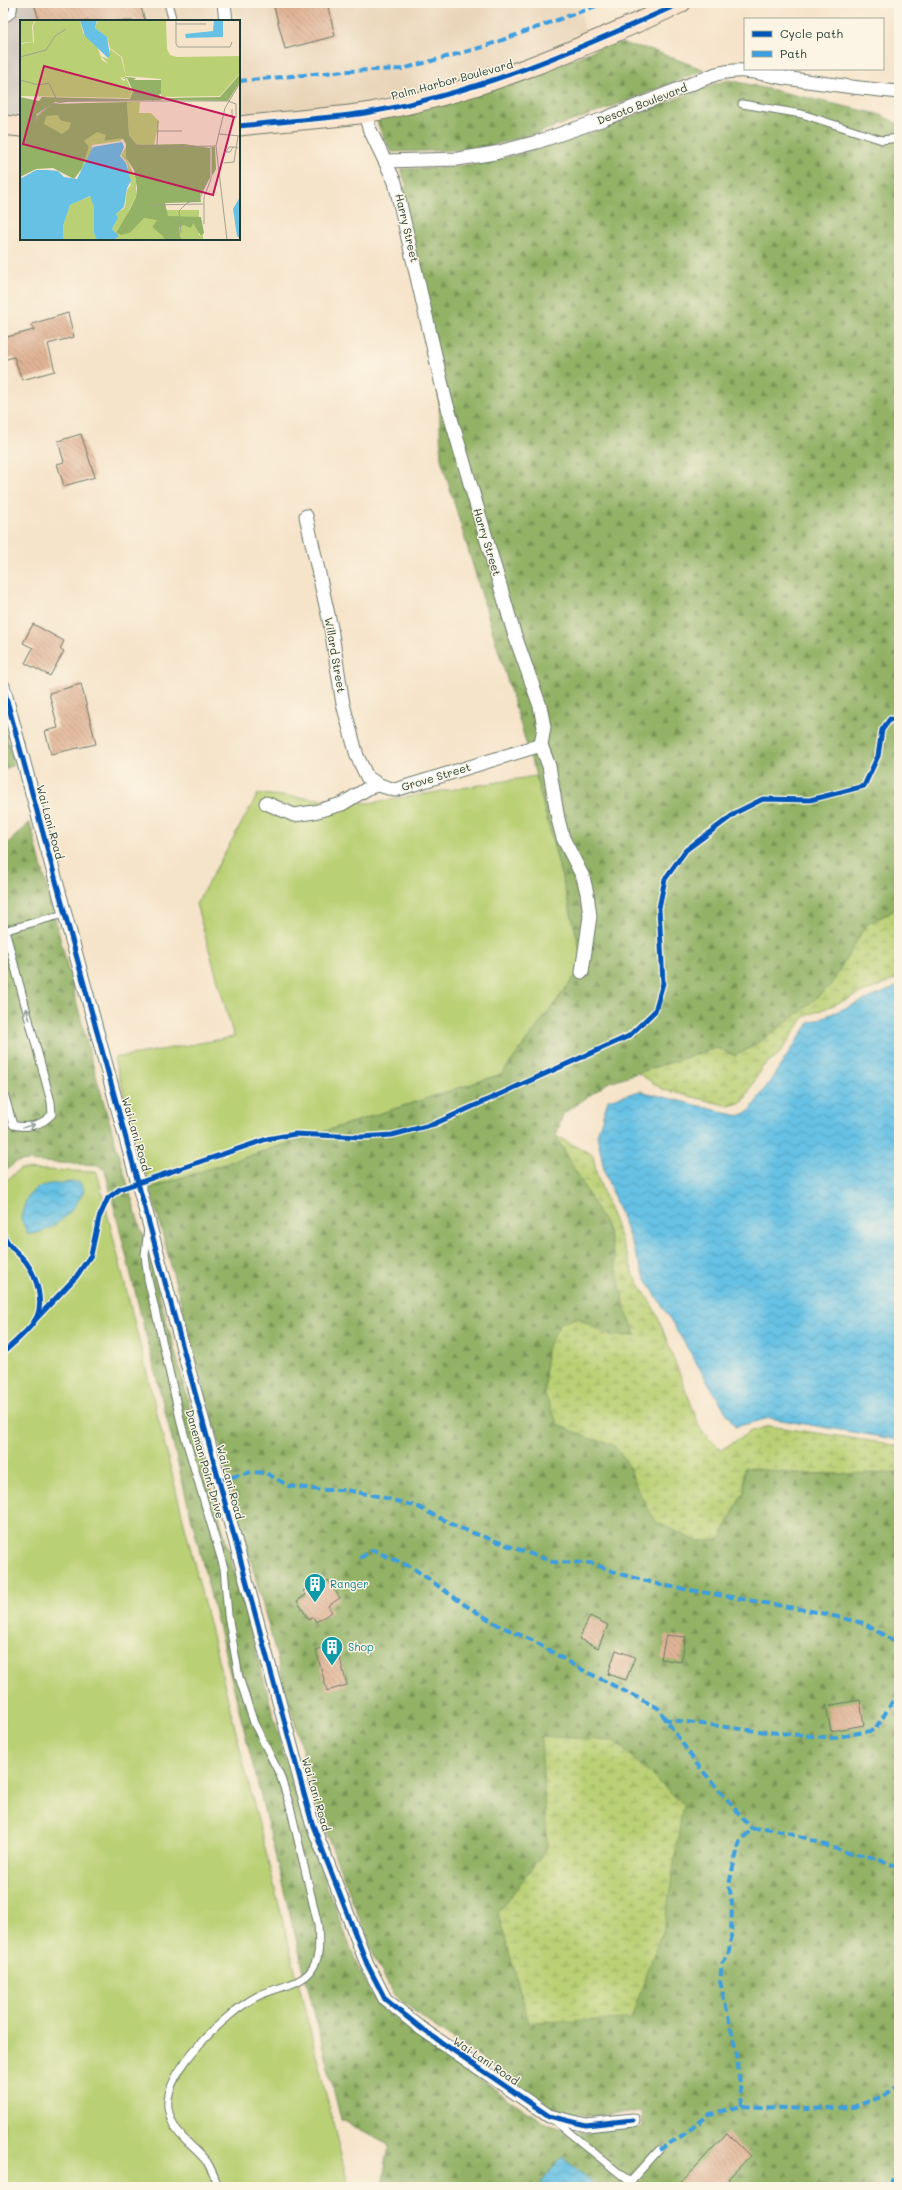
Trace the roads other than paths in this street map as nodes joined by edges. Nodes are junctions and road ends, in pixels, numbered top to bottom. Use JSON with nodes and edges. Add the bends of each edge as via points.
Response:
{"nodes":[{"id":1,"x":13,"y":3,"type":"edge"},
{"id":2,"x":168,"y":3,"type":"edge"},
{"id":3,"x":224,"y":3,"type":"edge"},
{"id":4,"x":681,"y":3,"type":"edge"},
{"id":5,"x":172,"y":18,"type":"dead end"},
{"id":6,"x":3,"y":19,"type":"edge"},
{"id":7,"x":226,"y":20,"type":"edge"},
{"id":8,"x":899,"y":92,"type":"edge"},
{"id":9,"x":742,"y":104,"type":"dead end"},
{"id":10,"x":365,"y":113,"type":"junction"},
{"id":11,"x":3,"y":125,"type":"edge"},
{"id":12,"x":240,"y":126,"type":"edge"},
{"id":13,"x":20,"y":127,"type":"edge"},
{"id":14,"x":899,"y":138,"type":"edge"},
{"id":15,"x":386,"y":161,"type":"junction"},
{"id":16,"x":306,"y":516,"type":"dead end"},
{"id":17,"x":3,"y":686,"type":"edge"},
{"id":18,"x":541,"y":745,"type":"junction"},
{"id":19,"x":379,"y":785,"type":"junction"},
{"id":20,"x":266,"y":803,"type":"dead end"},
{"id":21,"x":64,"y":914,"type":"junction"},
{"id":22,"x":4,"y":931,"type":"edge"},
{"id":23,"x":582,"y":972,"type":"dead end"},
{"id":24,"x":3,"y":1090,"type":"edge"},
{"id":25,"x":149,"y":1220,"type":"junction"},
{"id":26,"x":549,"y":2116,"type":"junction"},
{"id":27,"x":633,"y":2120,"type":"dead end"},
{"id":28,"x":659,"y":2150,"type":"dead end"},
{"id":29,"x":632,"y":2184,"type":"edge"},
{"id":30,"x":218,"y":2187,"type":"edge"}],
"edges":[{"from":1,"to":6,"type":"lane","via":[[14,10],[10,16]]},
{"from":2,"to":5,"type":"lane"},
{"from":3,"to":7,"type":"street"},
{"from":4,"to":10,"type":"main road","name":"Palm Harbor Boulevard","via":[[522,72]]},
{"from":8,"to":15,"type":"street","name":"Desoto Boulevard","via":[[734,70],[716,74],[604,119],[495,153],[458,158]]},
{"from":9,"to":14,"type":"lane","via":[[802,114],[882,140]]},
{"from":10,"to":12,"type":"main road","name":"Palm Harbor Boulevard"},
{"from":10,"to":15,"type":"street","name":"Harry Street","via":[[369,128]]},
{"from":11,"to":13,"type":"main road"},
{"from":15,"to":18,"type":"street","name":"Harry Street","via":[[394,176],[400,197],[445,398],[514,633],[540,706],[544,727]]},
{"from":16,"to":19,"type":"street","name":"Willard Street","via":[[331,628],[343,704],[357,756],[367,777]]},
{"from":17,"to":21,"type":"street","name":"Wai Lani Road"},
{"from":18,"to":19,"type":"street","name":"Grove Street","via":[[395,790]]},
{"from":18,"to":23,"type":"street","name":"Harry Street","via":[[549,766],[563,838],[587,893],[590,916]]},
{"from":19,"to":20,"type":"street","via":[[370,787],[342,804],[314,812],[294,815]]},
{"from":21,"to":22,"type":"lane"},
{"from":21,"to":25,"type":"street","name":"Wai Lani Road"},
{"from":24,"to":22,"type":"lane","one_way":true,"via":[[13,1125],[22,1128],[46,1121],[52,1114],[51,1102]]},
{"from":25,"to":26,"type":"street","name":"Wai Lani Road","via":[[312,1823],[367,1964],[385,1999],[422,2029]]},
{"from":25,"to":30,"type":"lane","name":"Daneman Point Drive","via":[[145,1243],[148,1280],[182,1427],[224,1568],[228,1615],[240,1677],[254,1723],[280,1775],[288,1800],[300,1842],[320,1942],[311,1971],[302,1979],[275,1988],[245,2003],[192,2052],[182,2065],[172,2087],[168,2105],[172,2123],[183,2140],[206,2162]]},
{"from":26,"to":27,"type":"street","name":"Wai Lani Road","via":[[586,2125]]},
{"from":26,"to":29,"type":"lane"},
{"from":28,"to":29,"type":"lane"}]}
